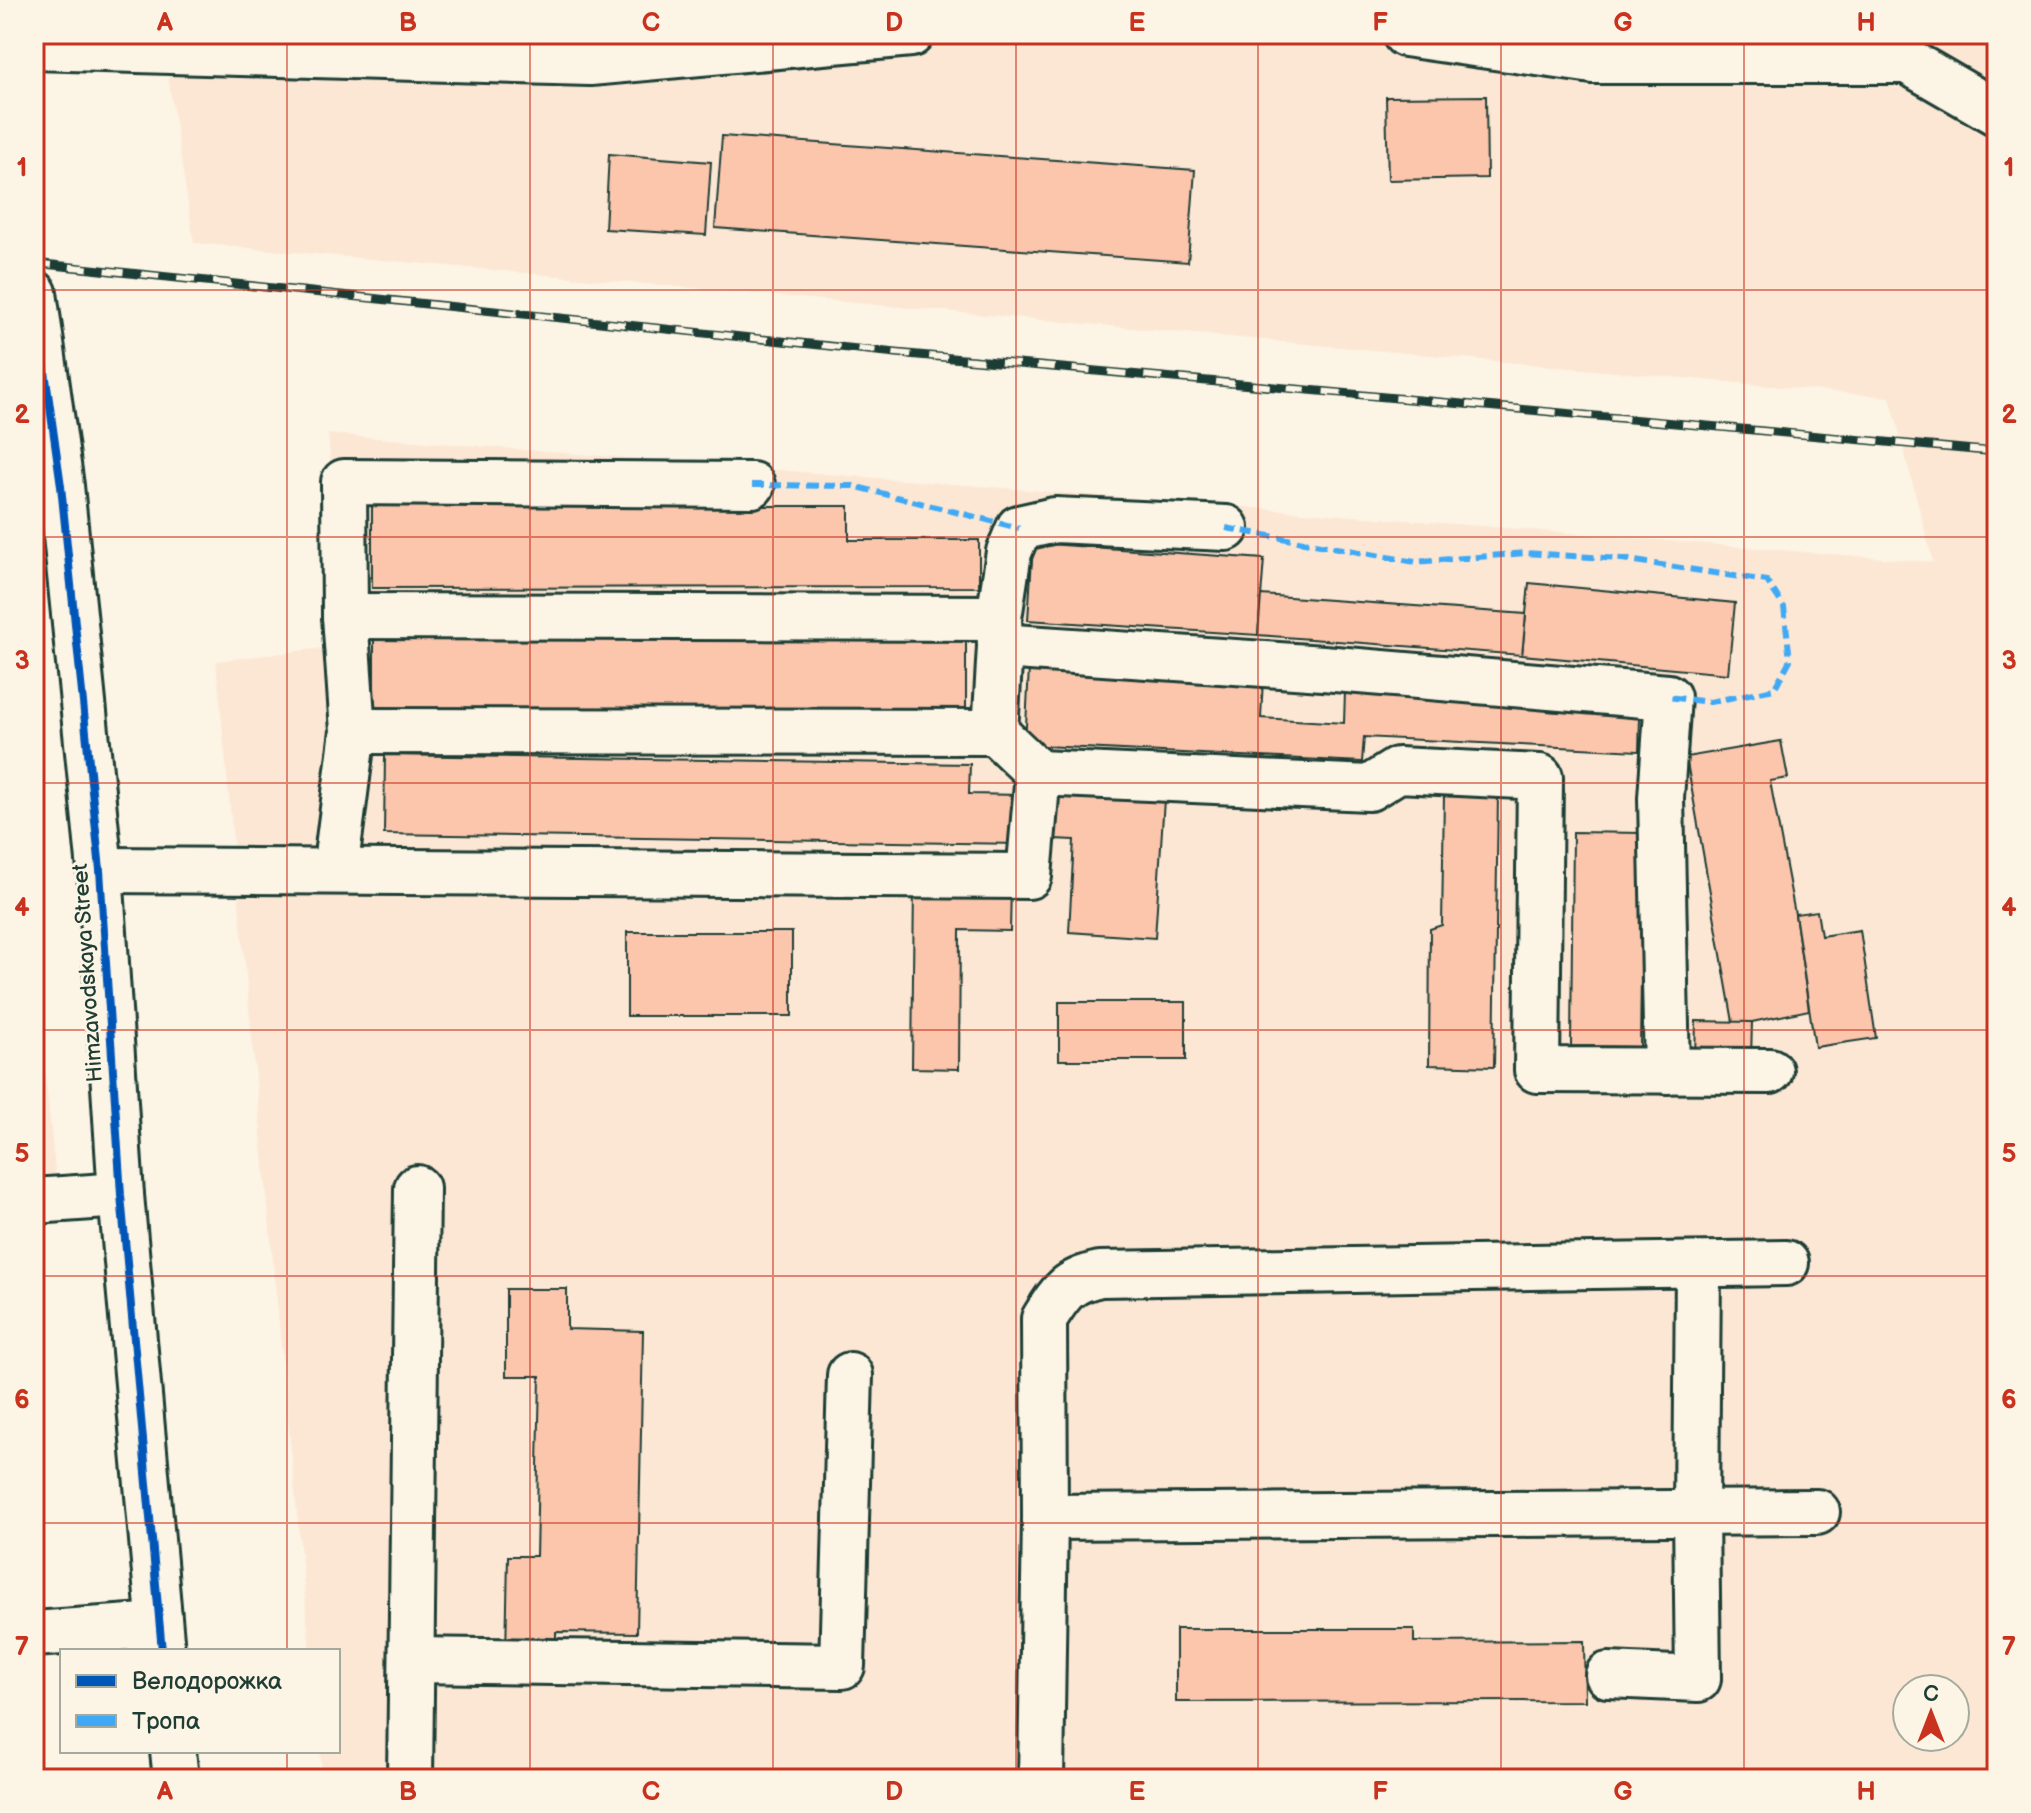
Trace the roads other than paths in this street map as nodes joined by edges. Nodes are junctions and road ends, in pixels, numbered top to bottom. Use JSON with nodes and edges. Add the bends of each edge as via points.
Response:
{"nodes":[{"id":1,"x":911,"y":34,"type":"edge"},
{"id":2,"x":1405,"y":34,"type":"edge"},
{"id":3,"x":1863,"y":34,"type":"edge"},
{"id":4,"x":704,"y":43,"type":"edge"},
{"id":5,"x":34,"y":47,"type":"edge"},
{"id":6,"x":1907,"y":61,"type":"junction"},
{"id":7,"x":1997,"y":113,"type":"edge"},
{"id":8,"x":34,"y":293,"type":"edge"},
{"id":9,"x":752,"y":485,"type":"dead end"},
{"id":10,"x":48,"y":487,"type":"edge"},
{"id":11,"x":1226,"y":528,"type":"dead end"},
{"id":12,"x":345,"y":616,"type":"junction"},
{"id":13,"x":1000,"y":632,"type":"junction"},
{"id":14,"x":353,"y":731,"type":"junction"},
{"id":15,"x":995,"y":732,"type":"junction"},
{"id":16,"x":1038,"y":773,"type":"junction"},
{"id":17,"x":100,"y":870,"type":"junction"},
{"id":18,"x":335,"y":871,"type":"junction"},
{"id":19,"x":1667,"y":1071,"type":"junction"},
{"id":20,"x":1770,"y":1071,"type":"dead end"},
{"id":21,"x":417,"y":1188,"type":"dead end"},
{"id":22,"x":121,"y":1195,"type":"junction"},
{"id":23,"x":34,"y":1201,"type":"edge"},
{"id":24,"x":1786,"y":1263,"type":"dead end"},
{"id":25,"x":1698,"y":1266,"type":"junction"},
{"id":26,"x":850,"y":1375,"type":"dead end"},
{"id":27,"x":1817,"y":1512,"type":"dead end"},
{"id":28,"x":1696,"y":1513,"type":"junction"},
{"id":29,"x":1045,"y":1517,"type":"junction"},
{"id":30,"x":34,"y":1634,"type":"edge"},
{"id":31,"x":160,"y":1638,"type":"edge"},
{"id":32,"x":412,"y":1660,"type":"junction"},
{"id":33,"x":1608,"y":1675,"type":"dead end"},
{"id":34,"x":173,"y":1753,"type":"edge"},
{"id":35,"x":176,"y":1779,"type":"edge"},
{"id":36,"x":410,"y":1779,"type":"edge"},
{"id":37,"x":1041,"y":1779,"type":"edge"}],
"edges":[{"from":1,"to":4,"type":"street"},
{"from":2,"to":6,"type":"street","via":[[1593,61]]},
{"from":3,"to":6,"type":"street"},
{"from":4,"to":5,"type":"street","via":[[594,74]]},
{"from":6,"to":7,"type":"street"},
{"from":8,"to":10,"type":"street","name":"Himzavodskaya Street"},
{"from":9,"to":12,"type":"street","via":[[344,482]]},
{"from":10,"to":17,"type":"street","name":"Himzavodskaya Street"},
{"from":11,"to":13,"type":"street","via":[[1055,520],[1019,528],[1009,552]]},
{"from":12,"to":13,"type":"street"},
{"from":12,"to":14,"type":"street"},
{"from":13,"to":15,"type":"street"},
{"from":13,"to":19,"type":"street","via":[[1323,668],[1668,697],[1661,798]]},
{"from":14,"to":15,"type":"street"},
{"from":14,"to":18,"type":"street"},
{"from":15,"to":16,"type":"street"},
{"from":16,"to":18,"type":"street","via":[[1029,876]]},
{"from":16,"to":19,"type":"street","via":[[1369,788],[1398,770],[1540,777],[1537,1070]]},
{"from":17,"to":18,"type":"street"},
{"from":17,"to":22,"type":"street","name":"Himzavodskaya Street"},
{"from":19,"to":20,"type":"street"},
{"from":21,"to":32,"type":"street"},
{"from":22,"to":23,"type":"street"},
{"from":22,"to":31,"type":"street","name":"Himzavodskaya Street"},
{"from":24,"to":25,"type":"street"},
{"from":25,"to":28,"type":"street"},
{"from":25,"to":29,"type":"street","via":[[1100,1274],[1077,1279],[1044,1319]]},
{"from":26,"to":32,"type":"street","via":[[842,1666]]},
{"from":27,"to":28,"type":"street"},
{"from":28,"to":29,"type":"street"},
{"from":28,"to":33,"type":"street","via":[[1698,1679]]},
{"from":29,"to":37,"type":"street"},
{"from":30,"to":31,"type":"street"},
{"from":32,"to":36,"type":"street"},
{"from":34,"to":35,"type":"street"}]}
